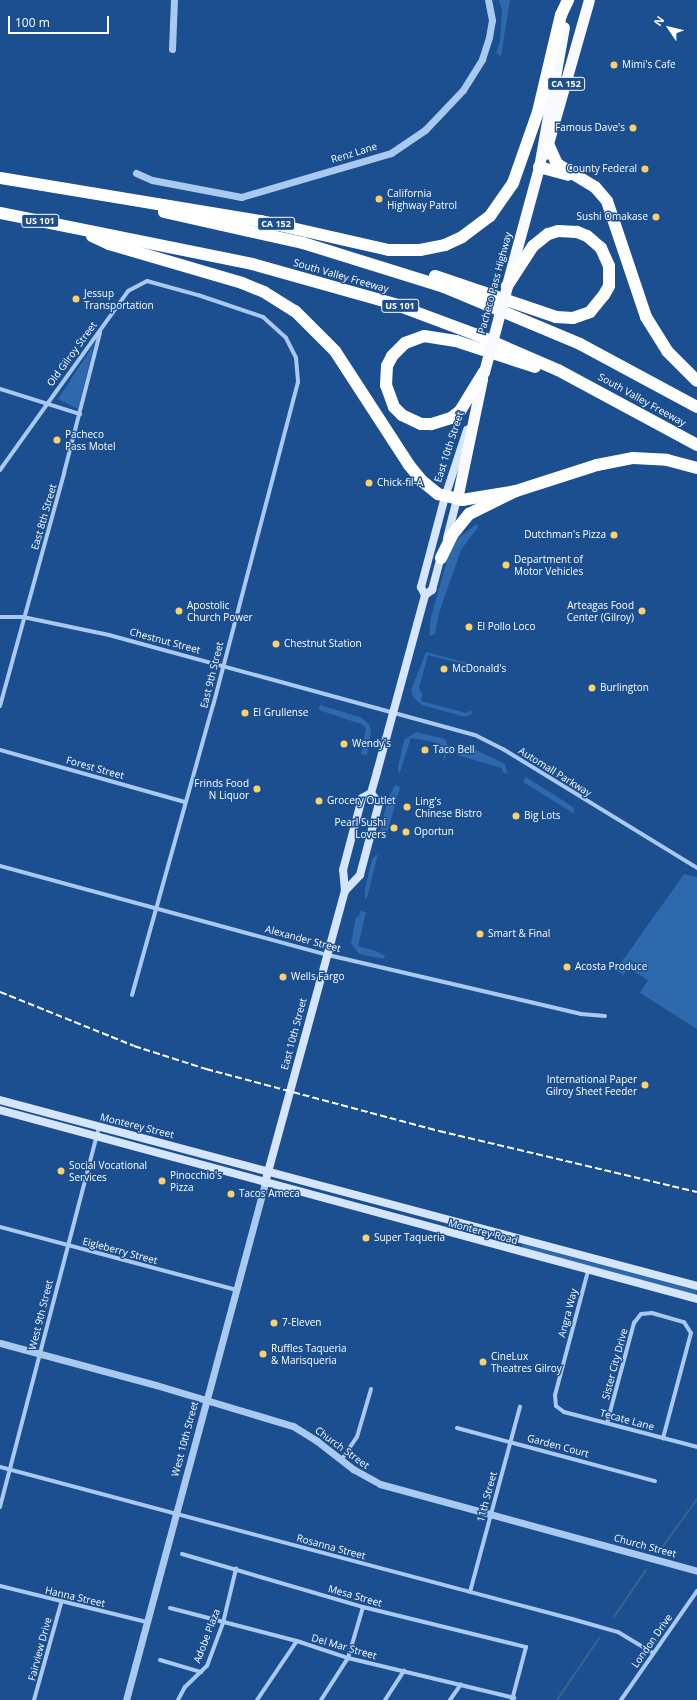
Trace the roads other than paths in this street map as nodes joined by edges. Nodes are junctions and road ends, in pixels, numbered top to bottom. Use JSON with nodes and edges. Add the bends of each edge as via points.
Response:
{"nodes":[{"id":1,"x":174,"y":0,"type":"edge"},
{"id":2,"x":488,"y":0,"type":"edge"},
{"id":3,"x":569,"y":0,"type":"edge"},
{"id":4,"x":589,"y":0,"type":"edge"},
{"id":5,"x":172,"y":49,"type":"dead end"},
{"id":6,"x":549,"y":146,"type":"junction"},
{"id":7,"x":539,"y":167,"type":"junction"},
{"id":8,"x":136,"y":173,"type":"dead end"},
{"id":9,"x":0,"y":178,"type":"edge"},
{"id":10,"x":579,"y":178,"type":"junction"},
{"id":11,"x":0,"y":213,"type":"edge"},
{"id":12,"x":80,"y":230,"type":"junction"},
{"id":13,"x":331,"y":250,"type":"junction"},
{"id":14,"x":507,"y":286,"type":"junction"},
{"id":15,"x":100,"y":331,"type":"junction"},
{"id":16,"x":296,"y":358,"type":"joint"},
{"id":17,"x":484,"y":372,"type":"junction"},
{"id":18,"x":697,"y":381,"type":"edge"},
{"id":19,"x":0,"y":389,"type":"edge"},
{"id":20,"x":46,"y":403,"type":"junction"},
{"id":21,"x":475,"y":406,"type":"junction"},
{"id":22,"x":697,"y":407,"type":"edge"},
{"id":23,"x":637,"y":410,"type":"junction"},
{"id":24,"x":80,"y":414,"type":"junction"},
{"id":25,"x":697,"y":445,"type":"edge"},
{"id":26,"x":697,"y":468,"type":"edge"},
{"id":27,"x":0,"y":470,"type":"edge"},
{"id":28,"x":516,"y":491,"type":"junction"},
{"id":29,"x":445,"y":497,"type":"junction"},
{"id":30,"x":457,"y":499,"type":"junction"},
{"id":31,"x":441,"y":558,"type":"junction"},
{"id":32,"x":425,"y":595,"type":"junction"},
{"id":33,"x":23,"y":617,"type":"junction"},
{"id":34,"x":0,"y":618,"type":"edge"},
{"id":35,"x":223,"y":664,"type":"junction"},
{"id":36,"x":0,"y":706,"type":"edge"},
{"id":37,"x":393,"y":712,"type":"junction"},
{"id":38,"x":0,"y":750,"type":"edge"},
{"id":39,"x":371,"y":793,"type":"junction"},
{"id":40,"x":185,"y":802,"type":"junction"},
{"id":41,"x":0,"y":866,"type":"edge"},
{"id":42,"x":697,"y":868,"type":"edge"},
{"id":43,"x":345,"y":891,"type":"junction"},
{"id":44,"x":157,"y":908,"type":"junction"},
{"id":45,"x":328,"y":955,"type":"junction"},
{"id":46,"x":132,"y":995,"type":"dead end"},
{"id":47,"x":605,"y":1016,"type":"dead end"},
{"id":48,"x":0,"y":1100,"type":"edge"},
{"id":49,"x":0,"y":1110,"type":"edge"},
{"id":50,"x":99,"y":1128,"type":"junction"},
{"id":51,"x":97,"y":1136,"type":"junction"},
{"id":52,"x":269,"y":1171,"type":"junction"},
{"id":53,"x":265,"y":1183,"type":"junction"},
{"id":54,"x":0,"y":1227,"type":"edge"},
{"id":55,"x":67,"y":1245,"type":"junction"},
{"id":56,"x":588,"y":1271,"type":"junction"},
{"id":57,"x":697,"y":1286,"type":"edge"},
{"id":58,"x":236,"y":1290,"type":"junction"},
{"id":59,"x":697,"y":1300,"type":"edge"},
{"id":60,"x":0,"y":1343,"type":"edge"},
{"id":61,"x":40,"y":1353,"type":"junction"},
{"id":62,"x":371,"y":1389,"type":"dead end"},
{"id":63,"x":205,"y":1401,"type":"junction"},
{"id":64,"x":556,"y":1406,"type":"joint"},
{"id":65,"x":520,"y":1407,"type":"dead end"},
{"id":66,"x":607,"y":1423,"type":"junction"},
{"id":67,"x":457,"y":1428,"type":"dead end"},
{"id":68,"x":663,"y":1438,"type":"junction"},
{"id":69,"x":510,"y":1442,"type":"junction"},
{"id":70,"x":697,"y":1447,"type":"edge"},
{"id":71,"x":342,"y":1459,"type":"junction"},
{"id":72,"x":0,"y":1468,"type":"edge"},
{"id":73,"x":10,"y":1470,"type":"junction"},
{"id":74,"x":655,"y":1481,"type":"dead end"},
{"id":75,"x":0,"y":1507,"type":"edge"},
{"id":76,"x":176,"y":1515,"type":"junction"},
{"id":77,"x":490,"y":1515,"type":"junction"},
{"id":78,"x":182,"y":1554,"type":"dead end"},
{"id":79,"x":236,"y":1569,"type":"junction"},
{"id":80,"x":697,"y":1571,"type":"edge"},
{"id":81,"x":0,"y":1586,"type":"edge"},
{"id":82,"x":697,"y":1590,"type":"edge"},
{"id":83,"x":470,"y":1592,"type":"junction"},
{"id":84,"x":61,"y":1602,"type":"junction"},
{"id":85,"x":363,"y":1606,"type":"junction"},
{"id":86,"x":170,"y":1608,"type":"dead end"},
{"id":87,"x":147,"y":1622,"type":"junction"},
{"id":88,"x":223,"y":1622,"type":"junction"},
{"id":89,"x":297,"y":1641,"type":"junction"},
{"id":90,"x":653,"y":1653,"type":"junction"},
{"id":91,"x":348,"y":1658,"type":"junction"},
{"id":92,"x":160,"y":1660,"type":"dead end"},
{"id":93,"x":404,"y":1671,"type":"junction"},
{"id":94,"x":201,"y":1672,"type":"junction"},
{"id":95,"x":461,"y":1684,"type":"junction"},
{"id":96,"x":513,"y":1699,"type":"edge"},
{"id":97,"x":34,"y":1700,"type":"edge"},
{"id":98,"x":126,"y":1700,"type":"edge"},
{"id":99,"x":178,"y":1700,"type":"edge"},
{"id":100,"x":257,"y":1700,"type":"edge"},
{"id":101,"x":321,"y":1700,"type":"edge"},
{"id":102,"x":385,"y":1700,"type":"edge"},
{"id":103,"x":450,"y":1700,"type":"edge"},
{"id":104,"x":621,"y":1700,"type":"edge"}],
"edges":[{"from":1,"to":5,"type":"street"},
{"from":2,"to":8,"type":"street","name":"Renz Lane","via":[[492,20],[489,37],[482,59],[464,90],[425,130],[391,153],[241,197],[152,180]]},
{"from":3,"to":7,"type":"highway","name":"Pacheco Pass Highway"},
{"from":3,"to":9,"type":"highway","number":"CA 152","via":[[561,15],[538,112],[513,183],[490,216],[462,237],[445,245],[420,250],[389,250],[255,220]]},
{"from":4,"to":6,"type":"highway","name":"Pacheco Pass Highway","number":"CA 152"},
{"from":6,"to":7,"type":"highway","name":"Pacheco Pass Highway","number":"CA 152"},
{"from":6,"to":10,"type":"highway","via":[[558,164]]},
{"from":7,"to":10,"type":"highway"},
{"from":7,"to":14,"type":"highway","name":"Pacheco Pass Highway","number":"CA 152"},
{"from":9,"to":13,"type":"highway","name":"South Valley Freeway","via":[[246,229]]},
{"from":10,"to":18,"type":"highway","via":[[595,187],[607,201],[646,316],[667,351]]},
{"from":11,"to":12,"type":"highway","name":"South Valley Freeway","number":"US 101"},
{"from":12,"to":23,"type":"highway","name":"South Valley Freeway","number":"US 101","via":[[259,266],[387,302],[511,349]]},
{"from":12,"to":29,"type":"highway","via":[[109,244],[248,285],[295,311],[315,329],[339,357],[415,473],[430,488]]},
{"from":13,"to":14,"type":"highway","via":[[454,281],[564,318],[581,316],[598,304],[609,286],[609,266],[601,248],[587,236],[577,232],[558,231],[548,234],[533,246]]},
{"from":13,"to":22,"type":"highway","name":"South Valley Freeway","via":[[416,277],[526,320],[606,357]]},
{"from":14,"to":17,"type":"highway","name":"Pacheco Pass Highway","number":"CA 152","bridge":true},
{"from":15,"to":16,"type":"street","name":"Old Gilroy Street","via":[[128,292],[147,281],[263,317],[286,338]]},
{"from":15,"to":20,"type":"street","name":"Old Gilroy Street"},
{"from":15,"to":24,"type":"street","name":"East 8th Street"},
{"from":16,"to":35,"type":"street","name":"East 9th Street","via":[[298,382]]},
{"from":17,"to":21,"type":"highway","name":"Pacheco Pass Highway","number":"CA 152"},
{"from":17,"to":23,"type":"highway","via":[[460,411],[451,418],[431,424],[421,424],[402,415],[394,406],[386,385],[387,366],[398,348],[414,339],[434,336],[519,362]]},
{"from":19,"to":20,"type":"street"},
{"from":20,"to":24,"type":"street"},
{"from":20,"to":27,"type":"street","name":"Old Gilroy Street"},
{"from":21,"to":29,"type":"main road","name":"East 10th Street"},
{"from":21,"to":30,"type":"highway","name":"East 10th Street","number":"CA 152"},
{"from":23,"to":25,"type":"highway","name":"South Valley Freeway","number":"US 101"},
{"from":24,"to":33,"type":"street","name":"East 8th Street"},
{"from":26,"to":28,"type":"highway","via":[[667,460],[633,458],[597,465]]},
{"from":28,"to":30,"type":"highway","via":[[482,498]]},
{"from":28,"to":31,"type":"highway","via":[[469,514],[452,535]]},
{"from":29,"to":30,"type":"highway"},
{"from":29,"to":32,"type":"main road","name":"East 10th Street","via":[[421,587]]},
{"from":30,"to":31,"type":"main road","name":"East 10th Street"},
{"from":31,"to":32,"type":"main road","name":"East 10th Street","via":[[432,590]]},
{"from":32,"to":37,"type":"main road","name":"East 10th Street"},
{"from":33,"to":34,"type":"street","name":"Chestnut Street"},
{"from":33,"to":35,"type":"street","name":"Chestnut Street","via":[[109,635]]},
{"from":33,"to":36,"type":"street","name":"East 8th Street"},
{"from":35,"to":37,"type":"street","name":"Chestnut Street"},
{"from":35,"to":40,"type":"street","name":"East 9th Street"},
{"from":37,"to":39,"type":"main road","name":"East 10th Street"},
{"from":37,"to":42,"type":"street","name":"Automall Parkway","via":[[467,732],[494,744]]},
{"from":38,"to":40,"type":"street","name":"Forest Street"},
{"from":39,"to":43,"type":"main road","name":"East 10th Street","via":[[362,798],[343,870]]},
{"from":39,"to":43,"type":"main road","name":"East 10th Street","via":[[379,802],[360,875]]},
{"from":40,"to":44,"type":"street","name":"East 9th Street"},
{"from":41,"to":44,"type":"street","name":"Alexander Street"},
{"from":43,"to":45,"type":"main road","name":"East 10th Street"},
{"from":44,"to":45,"type":"street","name":"Alexander Street"},
{"from":44,"to":46,"type":"street","name":"East 9th Street"},
{"from":45,"to":47,"type":"street","name":"Alexander Street","via":[[581,1014]]},
{"from":45,"to":52,"type":"main road","name":"East 10th Street"},
{"from":48,"to":50,"type":"main road","name":"Monterey Street"},
{"from":49,"to":51,"type":"main road","name":"Monterey Street"},
{"from":50,"to":51,"type":"street","name":"West 9th Street"},
{"from":50,"to":52,"type":"main road","name":"Monterey Street"},
{"from":51,"to":53,"type":"main road","name":"Monterey Street"},
{"from":51,"to":55,"type":"street","name":"West 9th Street"},
{"from":52,"to":53,"type":"main road","name":"East 10th Street"},
{"from":52,"to":57,"type":"main road","name":"Monterey Road"},
{"from":53,"to":56,"type":"main road","name":"Monterey Road"},
{"from":53,"to":58,"type":"street","name":"West 10th Street"},
{"from":54,"to":55,"type":"street","name":"Eigleberry Street"},
{"from":55,"to":58,"type":"street","name":"Eigleberry Street"},
{"from":55,"to":61,"type":"street","name":"West 9th Street"},
{"from":56,"to":59,"type":"main road","name":"Monterey Road"},
{"from":56,"to":64,"type":"street","name":"Angra Way","via":[[555,1395]]},
{"from":58,"to":63,"type":"street","name":"West 10th Street"},
{"from":60,"to":61,"type":"street","name":"Church Street"},
{"from":61,"to":63,"type":"street","name":"Church Street"},
{"from":61,"to":73,"type":"street","name":"West 9th Street"},
{"from":62,"to":71,"type":"street","via":[[357,1437]]},
{"from":63,"to":71,"type":"street","name":"Church Street","via":[[293,1426]]},
{"from":63,"to":76,"type":"street","name":"West 10th Street"},
{"from":64,"to":66,"type":"street","name":"Tecate Lane","via":[[564,1412]]},
{"from":65,"to":69,"type":"street","name":"11th Street"},
{"from":66,"to":68,"type":"street","name":"Tecate Lane"},
{"from":66,"to":68,"type":"street","name":"Sister City Drive","via":[[635,1319],[648,1312],[667,1317],[684,1322],[691,1333]]},
{"from":67,"to":69,"type":"street","name":"Garden Court"},
{"from":68,"to":70,"type":"street","name":"Tecate Lane"},
{"from":69,"to":74,"type":"street","name":"Garden Court"},
{"from":69,"to":77,"type":"street","name":"11th Street"},
{"from":71,"to":77,"type":"street","name":"Church Street","via":[[353,1470],[380,1484]]},
{"from":72,"to":73,"type":"street","name":"Rosanna Street"},
{"from":73,"to":75,"type":"street","name":"West 9th Street"},
{"from":73,"to":76,"type":"street","name":"Rosanna Street"},
{"from":76,"to":83,"type":"street","name":"Rosanna Street"},
{"from":76,"to":87,"type":"street","name":"West 10th Street"},
{"from":77,"to":80,"type":"street","name":"Church Street"},
{"from":77,"to":83,"type":"street","name":"11th Street"},
{"from":78,"to":79,"type":"street","name":"Mesa Street"},
{"from":79,"to":85,"type":"street","name":"Mesa Street"},
{"from":79,"to":88,"type":"street","name":"Adobe Plaza"},
{"from":81,"to":84,"type":"street","name":"Hanna Street"},
{"from":82,"to":90,"type":"street","name":"London Drive"},
{"from":83,"to":90,"type":"street","name":"Rosanna Street","via":[[618,1632]]},
{"from":84,"to":87,"type":"street","name":"Hanna Street"},
{"from":84,"to":97,"type":"street","name":"Fairview Drive"},
{"from":85,"to":91,"type":"street"},
{"from":85,"to":96,"type":"street","name":"Mesa Street","via":[[526,1648]]},
{"from":86,"to":88,"type":"street","name":"Del Mar Street"},
{"from":87,"to":98,"type":"street","name":"West 10th Street"},
{"from":88,"to":89,"type":"street","name":"Del Mar Street"},
{"from":88,"to":94,"type":"street","name":"Adobe Plaza","via":[[207,1666]]},
{"from":89,"to":91,"type":"street","name":"Del Mar Street"},
{"from":89,"to":100,"type":"street"},
{"from":90,"to":104,"type":"street","name":"London Drive"},
{"from":91,"to":93,"type":"street","name":"Del Mar Street"},
{"from":91,"to":101,"type":"street"},
{"from":92,"to":94,"type":"street"},
{"from":93,"to":95,"type":"street","name":"Del Mar Street"},
{"from":93,"to":102,"type":"street"},
{"from":94,"to":99,"type":"street","name":"Adobe Plaza","via":[[185,1687]]},
{"from":95,"to":96,"type":"street","name":"Del Mar Street"},
{"from":95,"to":103,"type":"street"}]}
